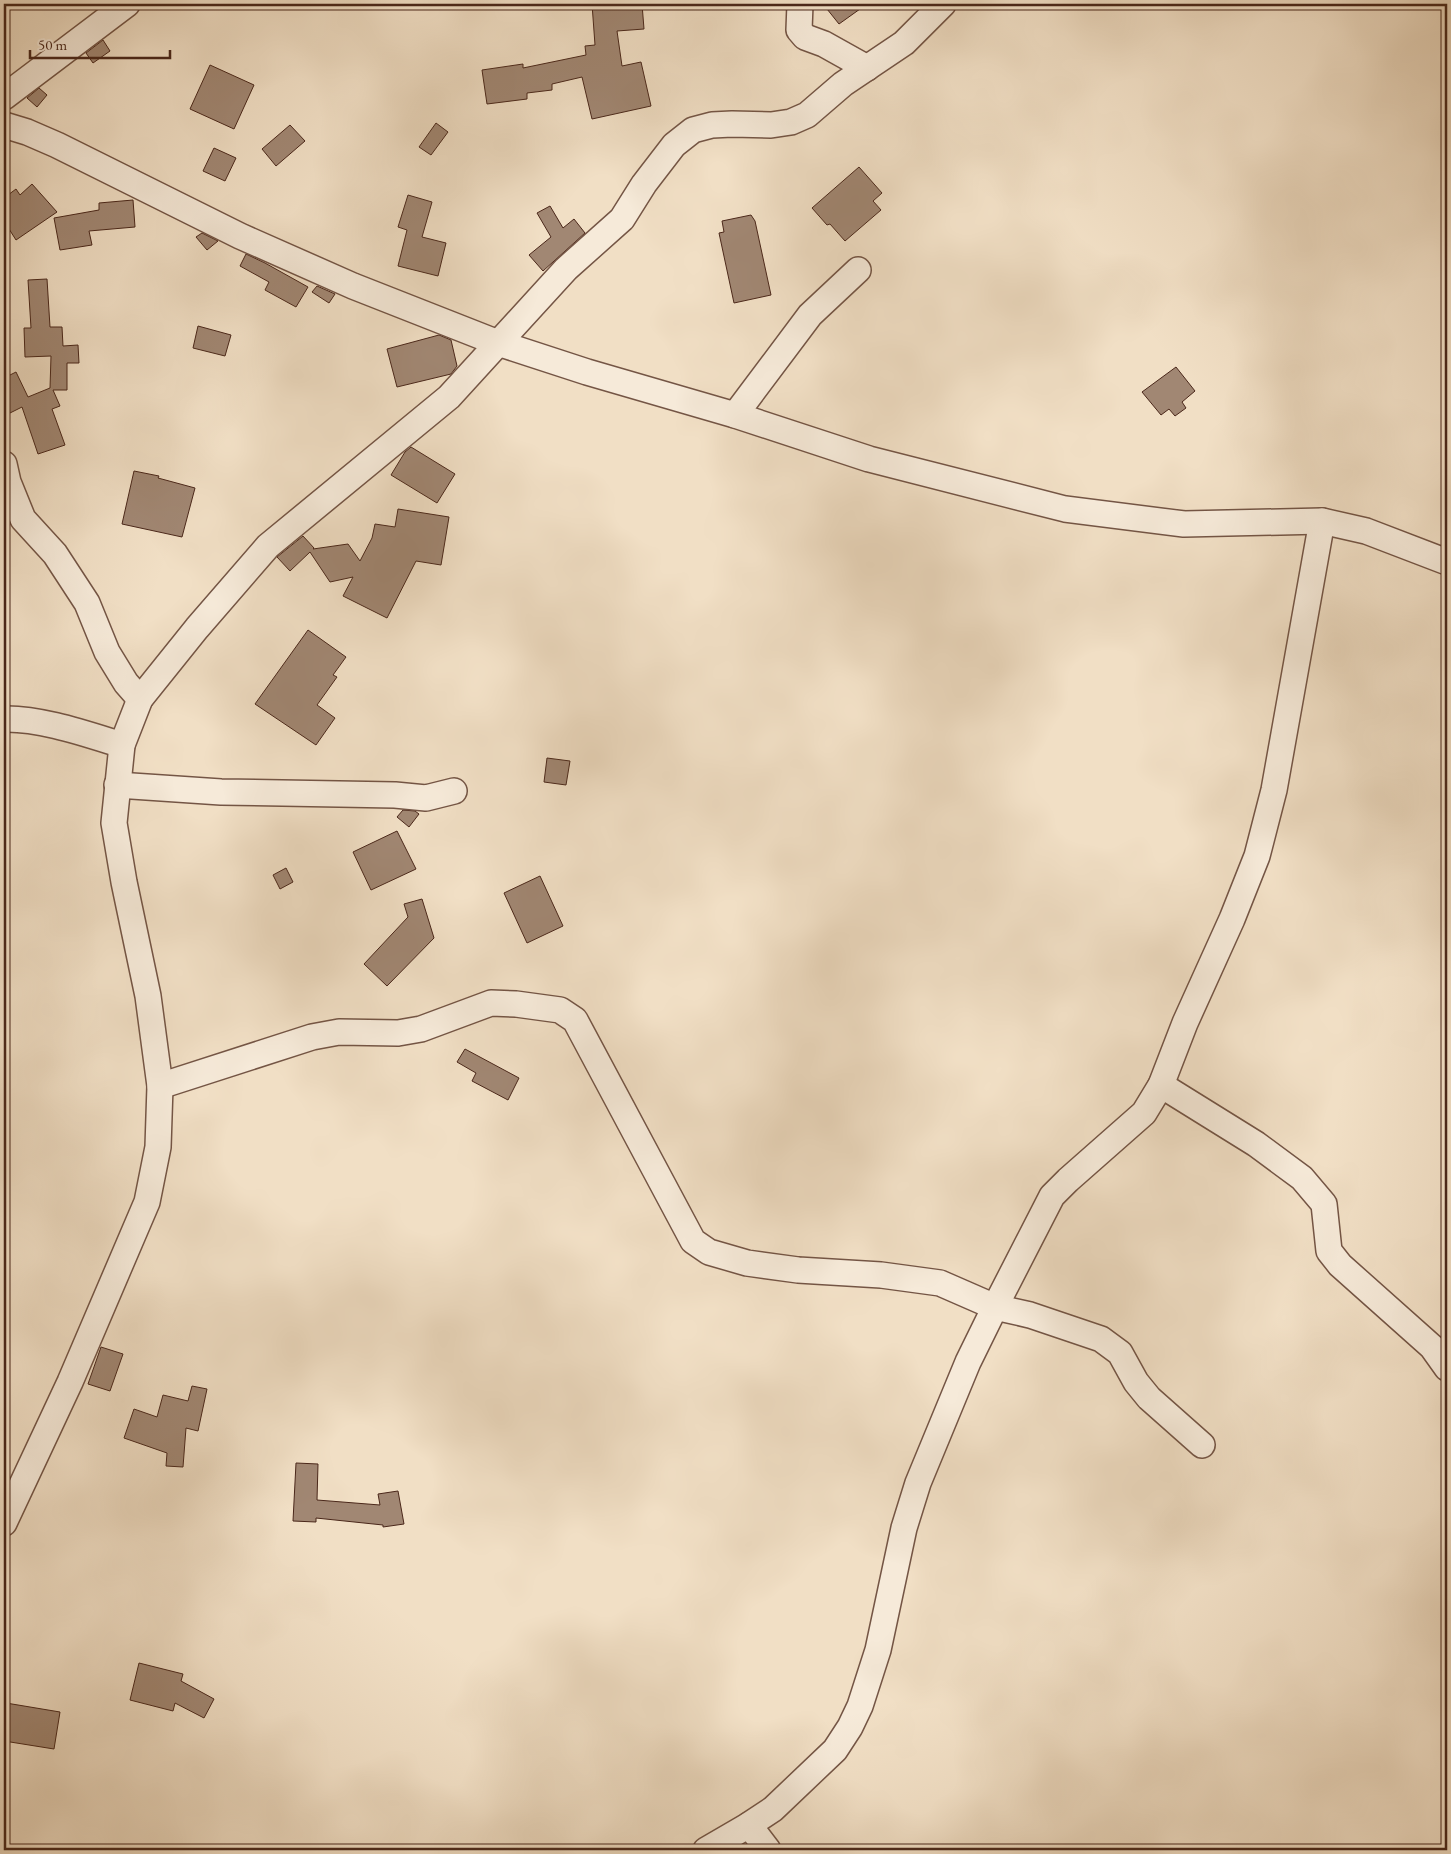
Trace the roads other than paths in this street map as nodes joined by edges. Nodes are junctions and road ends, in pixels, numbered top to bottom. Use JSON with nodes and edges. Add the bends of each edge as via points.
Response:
{"nodes":[{"id":1,"x":127,"y":4,"type":"edge"},
{"id":2,"x":800,"y":4,"type":"edge"},
{"id":3,"x":943,"y":4,"type":"edge"},
{"id":4,"x":867,"y":68,"type":"junction"},
{"id":5,"x":4,"y":97,"type":"edge"},
{"id":6,"x":4,"y":125,"type":"edge"},
{"id":7,"x":858,"y":270,"type":"dead end"},
{"id":8,"x":498,"y":343,"type":"junction"},
{"id":9,"x":735,"y":415,"type":"junction"},
{"id":10,"x":4,"y":464,"type":"edge"},
{"id":11,"x":1322,"y":522,"type":"junction"},
{"id":12,"x":1447,"y":562,"type":"edge"},
{"id":13,"x":140,"y":699,"type":"junction"},
{"id":14,"x":4,"y":719,"type":"edge"},
{"id":15,"x":122,"y":745,"type":"junction"},
{"id":16,"x":117,"y":785,"type":"junction"},
{"id":17,"x":454,"y":791,"type":"dead end"},
{"id":18,"x":1161,"y":1085,"type":"junction"},
{"id":19,"x":160,"y":1086,"type":"junction"},
{"id":20,"x":995,"y":1307,"type":"junction"},
{"id":21,"x":1447,"y":1368,"type":"edge"},
{"id":22,"x":1202,"y":1445,"type":"dead end"},
{"id":23,"x":4,"y":1523,"type":"edge"},
{"id":24,"x":749,"y":1825,"type":"junction"},
{"id":25,"x":706,"y":1850,"type":"edge"},
{"id":26,"x":768,"y":1850,"type":"edge"}],
"edges":[{"from":1,"to":5,"type":"street"},
{"from":2,"to":4,"type":"street","via":[[799,30],[804,36]]},
{"from":3,"to":4,"type":"street","via":[[904,43]]},
{"from":4,"to":8,"type":"street","via":[[807,115],[791,122],[712,125],[693,130],[674,145],[622,219],[566,269]]},
{"from":6,"to":8,"type":"street","via":[[57,145],[240,236],[353,286]]},
{"from":7,"to":9,"type":"street","via":[[810,315]]},
{"from":8,"to":9,"type":"street"},
{"from":8,"to":13,"type":"street","via":[[449,397],[268,546]]},
{"from":9,"to":11,"type":"street","via":[[869,459],[1065,509],[1184,524]]},
{"from":10,"to":13,"type":"street","via":[[23,519],[55,554],[87,603],[107,652]]},
{"from":11,"to":12,"type":"street","via":[[1366,531]]},
{"from":11,"to":18,"type":"street","via":[[1274,790],[1257,856]]},
{"from":13,"to":15,"type":"street"},
{"from":14,"to":15,"type":"street","via":[[19,718]]},
{"from":15,"to":16,"type":"street"},
{"from":16,"to":17,"type":"street","via":[[221,792],[426,798]]},
{"from":16,"to":19,"type":"street","via":[[114,823],[148,996]]},
{"from":18,"to":20,"type":"street","via":[[1144,1113],[1052,1196]]},
{"from":18,"to":21,"type":"street","via":[[1256,1144],[1302,1178],[1324,1204],[1329,1251],[1340,1265],[1432,1347]]},
{"from":19,"to":20,"type":"street","via":[[312,1037],[339,1032],[398,1034],[421,1029],[491,1003],[560,1010],[575,1020],[693,1241],[708,1252],[747,1263],[790,1269],[940,1283]]},
{"from":19,"to":23,"type":"street","via":[[158,1147],[147,1202],[70,1382]]},
{"from":20,"to":22,"type":"street","via":[[1101,1339],[1120,1353],[1149,1398]]},
{"from":20,"to":24,"type":"street","via":[[968,1362],[918,1483],[904,1528],[878,1650],[860,1706],[835,1750],[773,1808]]},
{"from":24,"to":25,"type":"street"},
{"from":24,"to":26,"type":"street"}]}
